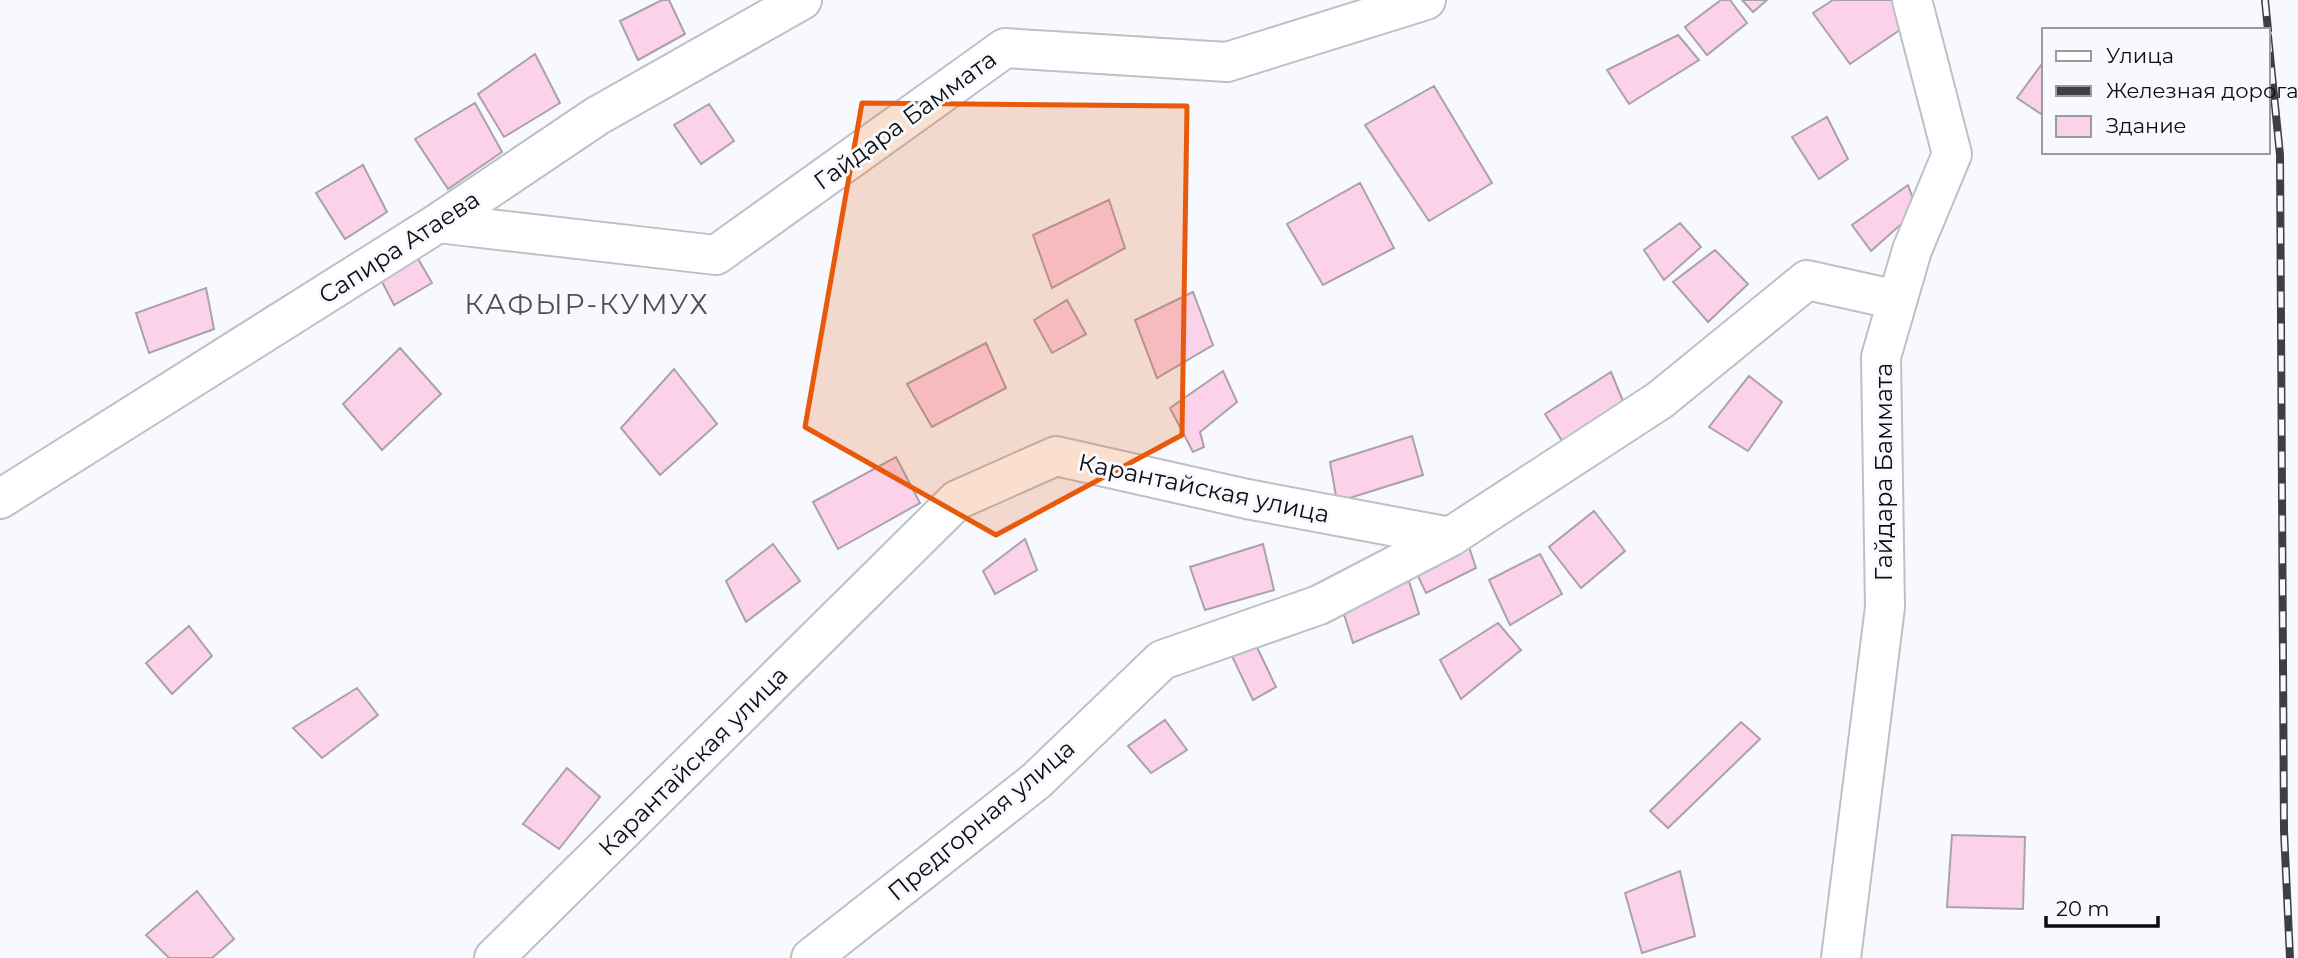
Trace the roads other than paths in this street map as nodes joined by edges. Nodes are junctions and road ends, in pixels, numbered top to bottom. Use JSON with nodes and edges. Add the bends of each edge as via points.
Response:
{"nodes":[{"id":1,"x":802,"y":0,"type":"edge"},
{"id":2,"x":1426,"y":0,"type":"edge"},
{"id":3,"x":1912,"y":0,"type":"edge"},
{"id":4,"x":438,"y":223,"type":"junction"},
{"id":5,"x":1897,"y":300,"type":"junction"},
{"id":6,"x":0,"y":499,"type":"edge"},
{"id":7,"x":1450,"y":537,"type":"junction"},
{"id":8,"x":494,"y":958,"type":"edge"},
{"id":9,"x":811,"y":958,"type":"edge"},
{"id":10,"x":1842,"y":958,"type":"edge"}],
"edges":[{"from":1,"to":4,"type":"street","name":"Сапира Атаева","via":[[597,116]]},
{"from":2,"to":4,"type":"street","name":"Гайдара Баммата","via":[[1227,62],[1005,48],[716,255]]},
{"from":3,"to":5,"type":"street","name":"Гайдара Баммата","via":[[1952,154],[1912,250]]},
{"from":4,"to":6,"type":"street","name":"Сапира Атаева"},
{"from":5,"to":7,"type":"street","via":[[1807,281],[1660,400]]},
{"from":5,"to":10,"type":"street","name":"Гайдара Баммата","via":[[1881,357],[1885,607]]},
{"from":7,"to":8,"type":"street","name":"Карантайская улица","via":[[1247,499],[1056,456],[957,500]]},
{"from":7,"to":9,"type":"street","name":"Предгорная улица","via":[[1319,606],[1162,660],[1036,781]]}]}
